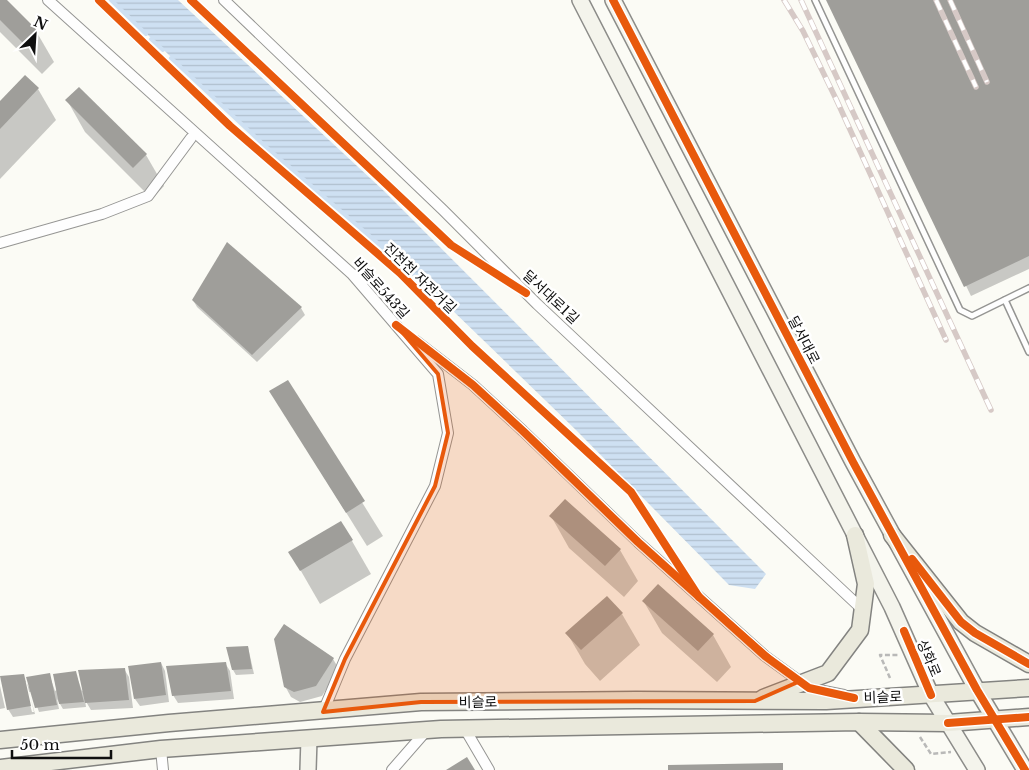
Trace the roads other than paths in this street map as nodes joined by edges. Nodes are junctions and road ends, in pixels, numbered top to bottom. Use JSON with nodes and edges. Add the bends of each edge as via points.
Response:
{"nodes":[{"id":1,"x":48,"y":0,"type":"edge"},
{"id":2,"x":224,"y":0,"type":"edge"},
{"id":3,"x":580,"y":0,"type":"edge"},
{"id":4,"x":613,"y":0,"type":"edge"},
{"id":5,"x":815,"y":0,"type":"edge"},
{"id":6,"x":190,"y":138,"type":"dead end"},
{"id":7,"x":0,"y":243,"type":"edge"},
{"id":8,"x":1029,"y":288,"type":"edge"},
{"id":9,"x":1005,"y":300,"type":"junction"},
{"id":10,"x":396,"y":325,"type":"junction"},
{"id":11,"x":1029,"y":352,"type":"edge"},
{"id":12,"x":855,"y":535,"type":"junction"},
{"id":13,"x":892,"y":535,"type":"junction"},
{"id":14,"x":863,"y":610,"type":"junction"},
{"id":15,"x":1029,"y":664,"type":"edge"},
{"id":16,"x":798,"y":682,"type":"junction"},
{"id":17,"x":1029,"y":688,"type":"edge"},
{"id":18,"x":978,"y":690,"type":"junction"},
{"id":19,"x":931,"y":695,"type":"junction"},
{"id":20,"x":854,"y":698,"type":"junction"},
{"id":21,"x":755,"y":701,"type":"junction"},
{"id":22,"x":323,"y":712,"type":"junction"},
{"id":23,"x":1029,"y":717,"type":"edge"},
{"id":24,"x":995,"y":720,"type":"junction"},
{"id":25,"x":859,"y":722,"type":"junction"},
{"id":26,"x":948,"y":723,"type":"junction"},
{"id":27,"x":465,"y":729,"type":"junction"},
{"id":28,"x":427,"y":730,"type":"junction"},
{"id":29,"x":309,"y":739,"type":"junction"},
{"id":30,"x":0,"y":740,"type":"edge"},
{"id":31,"x":161,"y":749,"type":"junction"},
{"id":32,"x":974,"y":763,"type":"edge"},
{"id":33,"x":0,"y":768,"type":"edge"},
{"id":34,"x":163,"y":770,"type":"edge"},
{"id":35,"x":308,"y":770,"type":"edge"},
{"id":36,"x":392,"y":770,"type":"edge"},
{"id":37,"x":489,"y":770,"type":"edge"},
{"id":38,"x":906,"y":770,"type":"edge"},
{"id":39,"x":1025,"y":770,"type":"edge"}],
"edges":[{"from":1,"to":10,"type":"street","name":"비슬로543길","via":[[352,274]]},
{"from":2,"to":14,"type":"street","name":"달서대로1길","via":[[537,304]]},
{"from":3,"to":12,"type":"main road"},
{"from":4,"to":13,"type":"main road","name":"달서대로"},
{"from":5,"to":9,"type":"lane","via":[[960,310],[972,316]]},
{"from":6,"to":7,"type":"street","via":[[148,196],[102,214]]},
{"from":8,"to":9,"type":"lane"},
{"from":9,"to":11,"type":"lane"},
{"from":10,"to":16,"type":"street","via":[[473,385],[652,554]]},
{"from":10,"to":22,"type":"street","name":"비슬로543길","via":[[438,374],[448,433],[435,486],[345,658]]},
{"from":12,"to":14,"type":"main road","via":[[866,584]]},
{"from":12,"to":19,"type":"main road","name":"상화로","via":[[904,631]]},
{"from":13,"to":15,"type":"main road","via":[[961,622]]},
{"from":13,"to":18,"type":"main road","name":"달서대로"},
{"from":14,"to":16,"type":"main road","via":[[860,630],[828,673]]},
{"from":16,"to":20,"type":"street","via":[[809,688]]},
{"from":16,"to":21,"type":"main road"},
{"from":17,"to":18,"type":"main road","name":"비슬로"},
{"from":18,"to":19,"type":"main road","name":"비슬로"},
{"from":18,"to":24,"type":"main road"},
{"from":19,"to":20,"type":"main road","name":"비슬로"},
{"from":19,"to":26,"type":"main road","name":"상화로"},
{"from":20,"to":21,"type":"main road","name":"비슬로"},
{"from":21,"to":22,"type":"main road","name":"비슬로","via":[[421,702]]},
{"from":22,"to":30,"type":"main road","name":"비슬로"},
{"from":23,"to":24,"type":"main road","name":"비슬로"},
{"from":24,"to":26,"type":"main road","name":"비슬로"},
{"from":24,"to":39,"type":"main road"},
{"from":25,"to":26,"type":"main road","name":"비슬로"},
{"from":25,"to":27,"type":"main road","name":"비슬로"},
{"from":25,"to":38,"type":"main road"},
{"from":26,"to":32,"type":"main road","name":"상화로"},
{"from":27,"to":28,"type":"main road","name":"비슬로"},
{"from":27,"to":37,"type":"street","name":"비슬로"},
{"from":28,"to":29,"type":"main road","name":"비슬로"},
{"from":28,"to":36,"type":"street"},
{"from":29,"to":31,"type":"main road","name":"비슬로"},
{"from":29,"to":35,"type":"main road"},
{"from":31,"to":33,"type":"main road","name":"비슬로"},
{"from":31,"to":34,"type":"street"}]}
